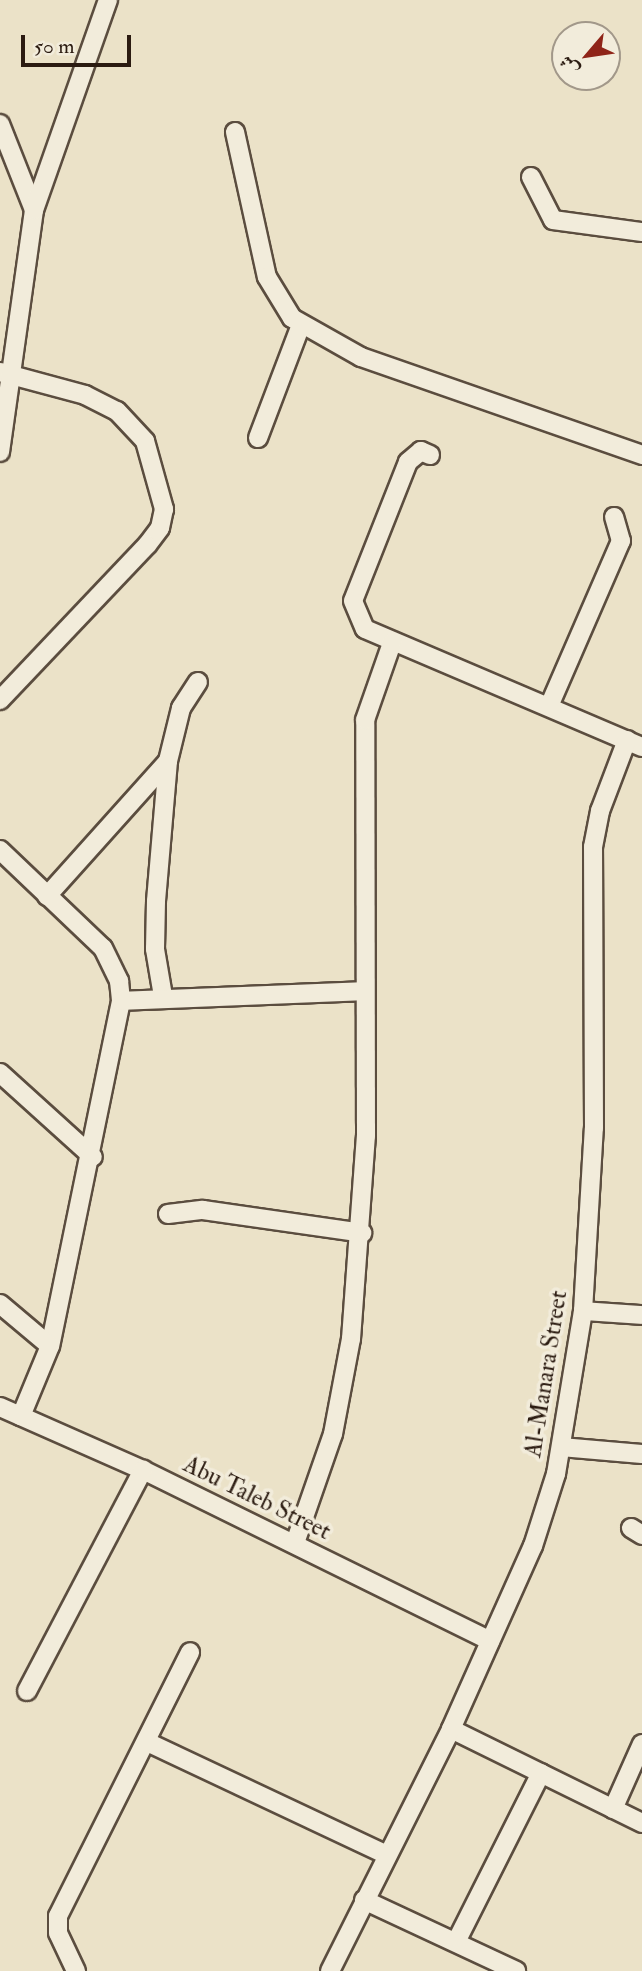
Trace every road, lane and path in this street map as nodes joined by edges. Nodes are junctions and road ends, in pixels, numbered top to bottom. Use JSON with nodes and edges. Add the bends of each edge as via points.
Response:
{"nodes":[{"id":1,"x":108,"y":0,"type":"edge"},
{"id":2,"x":0,"y":124,"type":"edge"},
{"id":3,"x":235,"y":132,"type":"dead end"},
{"id":4,"x":531,"y":177,"type":"dead end"},
{"id":5,"x":34,"y":210,"type":"junction"},
{"id":6,"x":642,"y":232,"type":"edge"},
{"id":7,"x":301,"y":325,"type":"junction"},
{"id":8,"x":7,"y":375,"type":"edge"},
{"id":9,"x":258,"y":438,"type":"dead end"},
{"id":10,"x":0,"y":452,"type":"edge"},
{"id":11,"x":430,"y":455,"type":"dead end"},
{"id":12,"x":642,"y":455,"type":"edge"},
{"id":13,"x":614,"y":517,"type":"dead end"},
{"id":14,"x":391,"y":643,"type":"junction"},
{"id":15,"x":198,"y":682,"type":"dead end"},
{"id":16,"x":0,"y":700,"type":"edge"},
{"id":17,"x":550,"y":704,"type":"junction"},
{"id":18,"x":634,"y":743,"type":"edge"},
{"id":19,"x":168,"y":761,"type":"junction"},
{"id":20,"x":0,"y":850,"type":"edge"},
{"id":21,"x":47,"y":896,"type":"junction"},
{"id":22,"x":365,"y":991,"type":"junction"},
{"id":23,"x":163,"y":996,"type":"junction"},
{"id":24,"x":121,"y":1001,"type":"junction"},
{"id":25,"x":0,"y":1073,"type":"edge"},
{"id":26,"x":93,"y":1157,"type":"junction"},
{"id":27,"x":168,"y":1214,"type":"dead end"},
{"id":28,"x":362,"y":1233,"type":"junction"},
{"id":29,"x":0,"y":1304,"type":"edge"},
{"id":30,"x":583,"y":1311,"type":"junction"},
{"id":31,"x":642,"y":1315,"type":"edge"},
{"id":32,"x":50,"y":1346,"type":"junction"},
{"id":33,"x":0,"y":1408,"type":"edge"},
{"id":34,"x":21,"y":1416,"type":"junction"},
{"id":35,"x":561,"y":1447,"type":"junction"},
{"id":36,"x":642,"y":1454,"type":"edge"},
{"id":37,"x":143,"y":1470,"type":"junction"},
{"id":38,"x":295,"y":1544,"type":"junction"},
{"id":39,"x":490,"y":1641,"type":"junction"},
{"id":40,"x":190,"y":1651,"type":"dead end"},
{"id":41,"x":27,"y":1691,"type":"dead end"},
{"id":42,"x":451,"y":1729,"type":"junction"},
{"id":43,"x":147,"y":1742,"type":"junction"},
{"id":44,"x":642,"y":1744,"type":"edge"},
{"id":45,"x":541,"y":1773,"type":"junction"},
{"id":46,"x":613,"y":1809,"type":"junction"},
{"id":47,"x":642,"y":1823,"type":"edge"},
{"id":48,"x":385,"y":1854,"type":"junction"},
{"id":49,"x":363,"y":1900,"type":"junction"},
{"id":50,"x":456,"y":1942,"type":"junction"},
{"id":51,"x":76,"y":1971,"type":"edge"},
{"id":52,"x":330,"y":1971,"type":"edge"},
{"id":53,"x":516,"y":1971,"type":"edge"}],
"edges":[{"from":1,"to":5,"type":"street"},
{"from":2,"to":5,"type":"street"},
{"from":3,"to":7,"type":"street","via":[[267,276],[282,307]]},
{"from":4,"to":6,"type":"street","via":[[554,220]]},
{"from":5,"to":8,"type":"street"},
{"from":7,"to":9,"type":"street"},
{"from":7,"to":12,"type":"street","via":[[361,356],[425,381]]},
{"from":8,"to":10,"type":"street"},
{"from":8,"to":16,"type":"street","via":[[58,386],[117,411],[145,441],[164,509],[160,528],[147,545]]},
{"from":11,"to":14,"type":"street","via":[[421,452],[408,462],[353,601],[365,629]]},
{"from":13,"to":17,"type":"street","via":[[621,536],[618,548]]},
{"from":14,"to":17,"type":"street"},
{"from":14,"to":22,"type":"street","via":[[366,720]]},
{"from":15,"to":19,"type":"street","via":[[181,708]]},
{"from":17,"to":18,"type":"street"},
{"from":18,"to":30,"type":"street","name":"Al-Manara Street","via":[[600,811],[593,847],[594,1128]]},
{"from":19,"to":21,"type":"street"},
{"from":19,"to":23,"type":"street","via":[[156,901],[155,949]]},
{"from":20,"to":21,"type":"street"},
{"from":21,"to":24,"type":"street","via":[[103,947],[119,981]]},
{"from":22,"to":23,"type":"street"},
{"from":22,"to":28,"type":"street"},
{"from":23,"to":24,"type":"street"},
{"from":24,"to":26,"type":"street"},
{"from":25,"to":26,"type":"street"},
{"from":26,"to":32,"type":"street"},
{"from":27,"to":28,"type":"street","via":[[203,1210]]},
{"from":28,"to":38,"type":"street","via":[[351,1339],[333,1434]]},
{"from":29,"to":32,"type":"street"},
{"from":30,"to":31,"type":"street"},
{"from":30,"to":35,"type":"street","name":"Al-Manara Street"},
{"from":32,"to":34,"type":"street"},
{"from":33,"to":34,"type":"street","name":"Abu Taleb Street"},
{"from":34,"to":37,"type":"street","name":"Abu Taleb Street"},
{"from":35,"to":36,"type":"street"},
{"from":35,"to":39,"type":"street","name":"Al-Manara Street","via":[[533,1546]]},
{"from":37,"to":38,"type":"street","name":"Abu Taleb Street"},
{"from":37,"to":41,"type":"street"},
{"from":38,"to":39,"type":"street","name":"Abu Taleb Street"},
{"from":39,"to":42,"type":"street","name":"Al-Manara Street"},
{"from":40,"to":43,"type":"street"},
{"from":42,"to":45,"type":"street"},
{"from":42,"to":48,"type":"street","name":"Al-Manara Street"},
{"from":43,"to":48,"type":"street"},
{"from":43,"to":51,"type":"street","via":[[58,1916],[58,1933]]},
{"from":44,"to":46,"type":"street"},
{"from":45,"to":46,"type":"street"},
{"from":45,"to":50,"type":"street"},
{"from":46,"to":47,"type":"street"},
{"from":48,"to":49,"type":"street","name":"Al-Manara Street"},
{"from":49,"to":50,"type":"street"},
{"from":49,"to":52,"type":"street","name":"Al-Manara Street"},
{"from":50,"to":53,"type":"street"}]}
